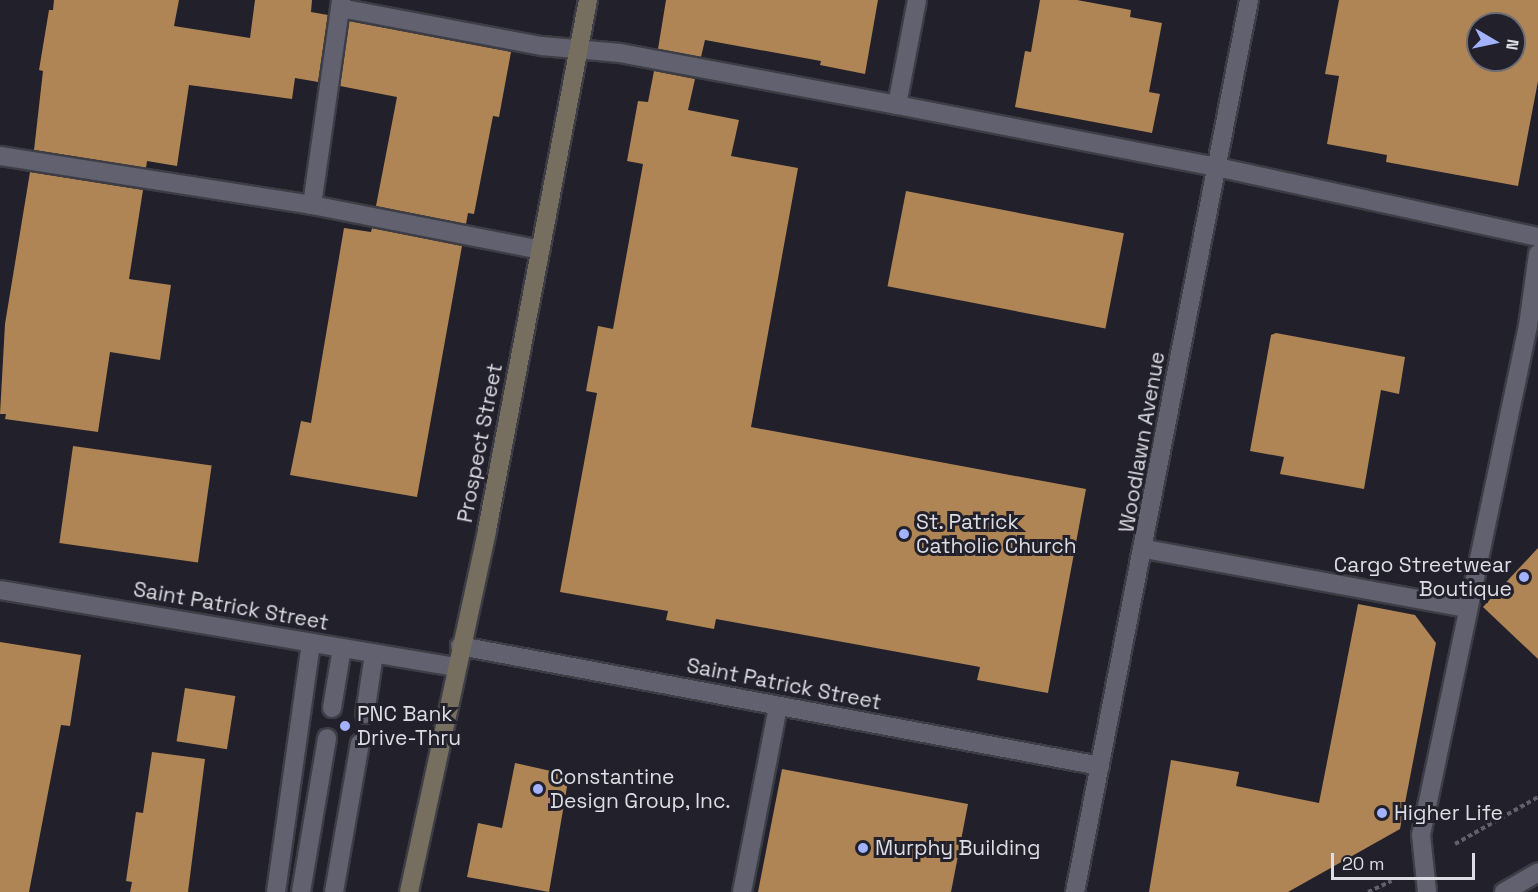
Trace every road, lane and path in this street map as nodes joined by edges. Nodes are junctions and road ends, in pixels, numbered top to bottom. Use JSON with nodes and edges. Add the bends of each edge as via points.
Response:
{"nodes":[{"id":1,"x":588,"y":0,"type":"edge"},
{"id":2,"x":917,"y":0,"type":"edge"},
{"id":3,"x":1249,"y":0,"type":"edge"},
{"id":4,"x":341,"y":4,"type":"edge"},
{"id":5,"x":578,"y":49,"type":"junction"},
{"id":6,"x":897,"y":105,"type":"junction"},
{"id":7,"x":0,"y":156,"type":"edge"},
{"id":8,"x":1217,"y":167,"type":"junction"},
{"id":9,"x":312,"y":205,"type":"junction"},
{"id":10,"x":1538,"y":237,"type":"edge"},
{"id":11,"x":541,"y":250,"type":"junction"},
{"id":12,"x":1538,"y":254,"type":"edge"},
{"id":13,"x":1145,"y":549,"type":"junction"},
{"id":14,"x":0,"y":590,"type":"edge"},
{"id":15,"x":1468,"y":608,"type":"junction"},
{"id":16,"x":311,"y":643,"type":"junction"},
{"id":17,"x":460,"y":646,"type":"junction"},
{"id":18,"x":342,"y":648,"type":"junction"},
{"id":19,"x":374,"y":654,"type":"junction"},
{"id":20,"x":455,"y":667,"type":"junction"},
{"id":21,"x":778,"y":706,"type":"junction"},
{"id":22,"x":332,"y":708,"type":"dead end"},
{"id":23,"x":365,"y":714,"type":"dead end"},
{"id":24,"x":327,"y":738,"type":"dead end"},
{"id":25,"x":360,"y":743,"type":"dead end"},
{"id":26,"x":1100,"y":766,"type":"junction"},
{"id":27,"x":1538,"y":872,"type":"edge"},
{"id":28,"x":276,"y":892,"type":"edge"},
{"id":29,"x":302,"y":892,"type":"edge"},
{"id":30,"x":334,"y":892,"type":"edge"},
{"id":31,"x":409,"y":892,"type":"edge"},
{"id":32,"x":742,"y":892,"type":"edge"},
{"id":33,"x":1075,"y":892,"type":"edge"},
{"id":34,"x":1427,"y":892,"type":"edge"},
{"id":35,"x":1504,"y":892,"type":"edge"}],
"edges":[{"from":1,"to":5,"type":"main road","name":"Prospect Street"},
{"from":2,"to":6,"type":"street"},
{"from":3,"to":8,"type":"street","name":"Woodlawn Avenue"},
{"from":4,"to":5,"type":"street"},
{"from":4,"to":9,"type":"street"},
{"from":5,"to":6,"type":"street","via":[[620,53]]},
{"from":5,"to":11,"type":"main road","name":"Prospect Street"},
{"from":6,"to":8,"type":"street"},
{"from":7,"to":9,"type":"street"},
{"from":8,"to":10,"type":"street"},
{"from":8,"to":13,"type":"street","name":"Woodlawn Avenue"},
{"from":9,"to":11,"type":"street"},
{"from":11,"to":17,"type":"main road","name":"Prospect Street"},
{"from":12,"to":15,"type":"street","via":[[1528,326]]},
{"from":13,"to":15,"type":"street"},
{"from":13,"to":26,"type":"street","name":"Woodlawn Avenue"},
{"from":14,"to":16,"type":"street","name":"Saint Patrick Street"},
{"from":15,"to":34,"type":"street","via":[[1420,835]]},
{"from":16,"to":18,"type":"street","name":"Saint Patrick Street"},
{"from":16,"to":28,"type":"street"},
{"from":17,"to":20,"type":"main road","name":"Prospect Street"},
{"from":17,"to":21,"type":"street","name":"Saint Patrick Street"},
{"from":18,"to":19,"type":"street","name":"Saint Patrick Street"},
{"from":18,"to":22,"type":"street"},
{"from":19,"to":20,"type":"street","name":"Saint Patrick Street"},
{"from":19,"to":23,"type":"street"},
{"from":20,"to":31,"type":"main road","name":"Prospect Street"},
{"from":21,"to":26,"type":"street","name":"Saint Patrick Street"},
{"from":21,"to":32,"type":"street"},
{"from":24,"to":29,"type":"street"},
{"from":25,"to":30,"type":"street"},
{"from":26,"to":33,"type":"street","name":"Woodlawn Avenue"},
{"from":27,"to":35,"type":"street"}]}
